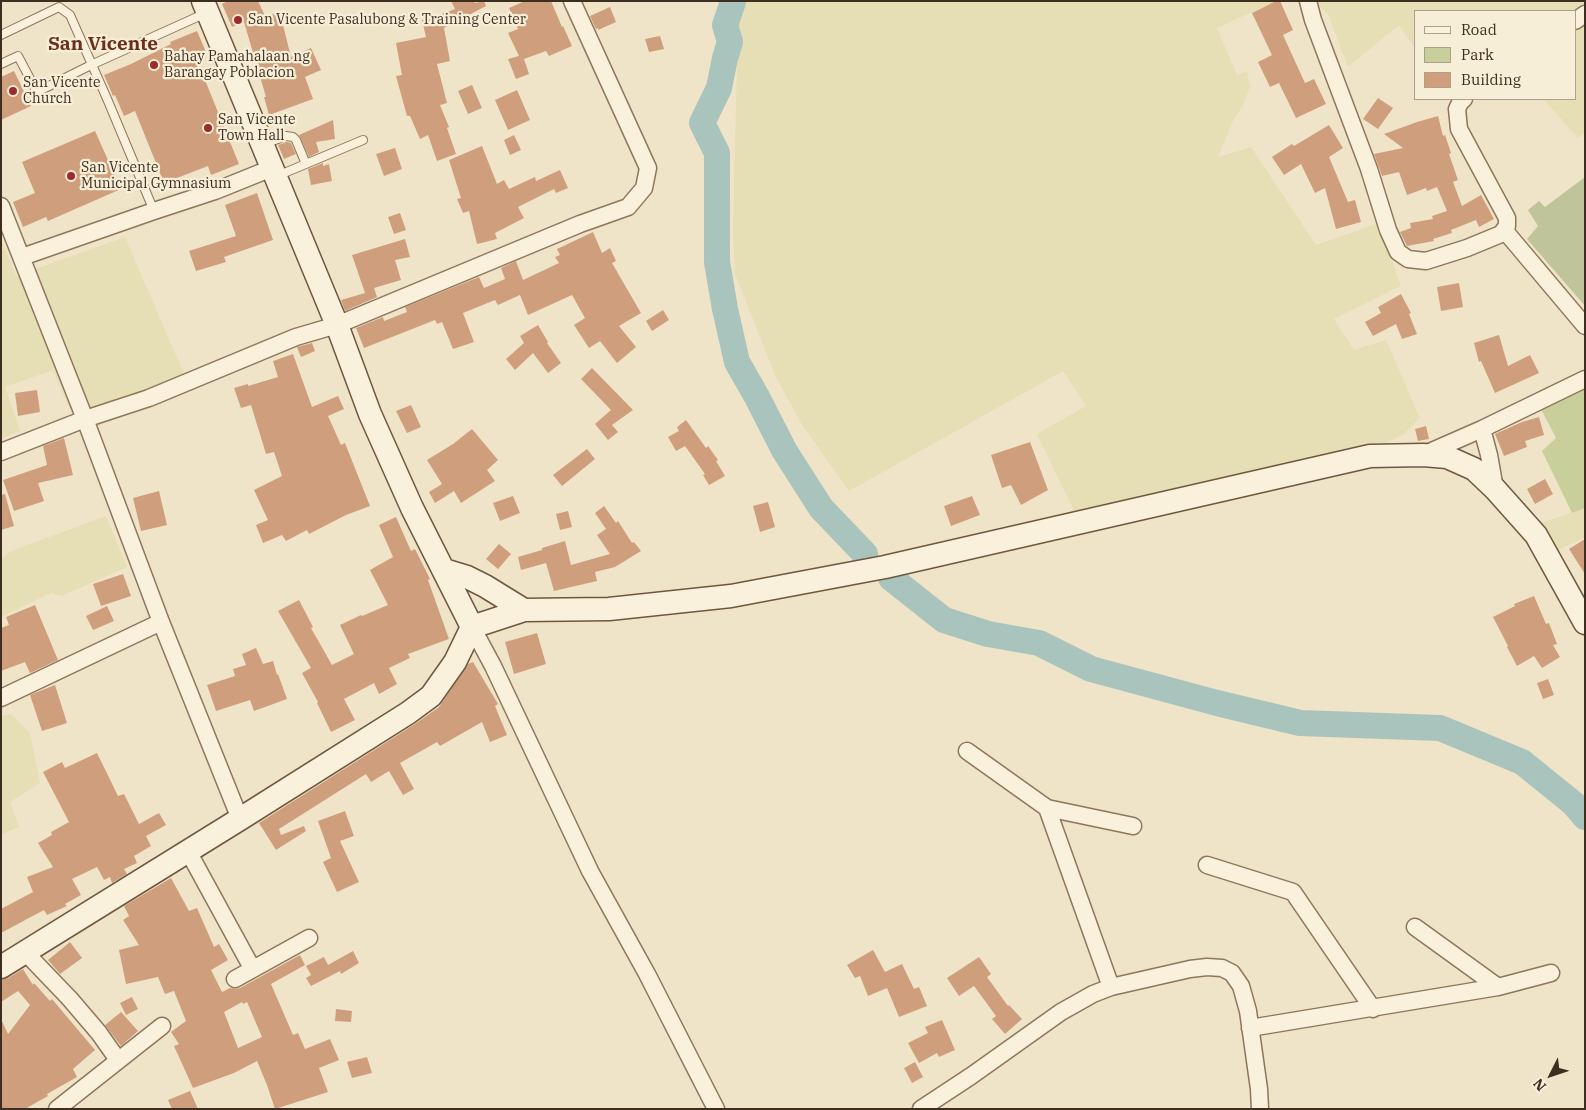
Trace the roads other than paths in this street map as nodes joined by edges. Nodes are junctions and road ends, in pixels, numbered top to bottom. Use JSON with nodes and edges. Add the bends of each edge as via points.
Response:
{"nodes":[{"id":1,"x":572,"y":1,"type":"edge"},
{"id":2,"x":1308,"y":1,"type":"edge"},
{"id":3,"x":207,"y":5,"type":"edge"},
{"id":4,"x":1,"y":35,"type":"edge"},
{"id":5,"x":1,"y":64,"type":"edge"},
{"id":6,"x":91,"y":65,"type":"junction"},
{"id":7,"x":1462,"y":100,"type":"edge"},
{"id":8,"x":363,"y":140,"type":"dead end"},
{"id":9,"x":262,"y":145,"type":"junction"},
{"id":10,"x":306,"y":164,"type":"junction"},
{"id":11,"x":273,"y":172,"type":"junction"},
{"id":12,"x":1,"y":206,"type":"edge"},
{"id":13,"x":154,"y":211,"type":"junction"},
{"id":14,"x":1505,"y":230,"type":"junction"},
{"id":15,"x":22,"y":257,"type":"junction"},
{"id":16,"x":337,"y":325,"type":"junction"},
{"id":17,"x":1585,"y":326,"type":"edge"},
{"id":18,"x":1585,"y":379,"type":"edge"},
{"id":19,"x":85,"y":420,"type":"junction"},
{"id":20,"x":1482,"y":429,"type":"junction"},
{"id":21,"x":1,"y":452,"type":"edge"},
{"id":22,"x":1423,"y":455,"type":"junction"},
{"id":23,"x":1495,"y":489,"type":"junction"},
{"id":24,"x":444,"y":570,"type":"junction"},
{"id":25,"x":524,"y":610,"type":"junction"},
{"id":26,"x":162,"y":622,"type":"junction"},
{"id":27,"x":1585,"y":624,"type":"edge"},
{"id":28,"x":472,"y":627,"type":"junction"},
{"id":29,"x":1,"y":698,"type":"edge"},
{"id":30,"x":967,"y":751,"type":"dead end"},
{"id":31,"x":1046,"y":808,"type":"junction"},
{"id":32,"x":240,"y":819,"type":"junction"},
{"id":33,"x":1133,"y":826,"type":"dead end"},
{"id":34,"x":188,"y":851,"type":"junction"},
{"id":35,"x":1207,"y":864,"type":"dead end"},
{"id":36,"x":1415,"y":927,"type":"dead end"},
{"id":37,"x":309,"y":938,"type":"dead end"},
{"id":38,"x":25,"y":952,"type":"junction"},
{"id":39,"x":1,"y":967,"type":"edge"},
{"id":40,"x":252,"y":968,"type":"junction"},
{"id":41,"x":1551,"y":973,"type":"dead end"},
{"id":42,"x":235,"y":979,"type":"dead end"},
{"id":43,"x":1111,"y":987,"type":"junction"},
{"id":44,"x":1498,"y":987,"type":"junction"},
{"id":45,"x":1373,"y":1009,"type":"junction"},
{"id":46,"x":162,"y":1026,"type":"dead end"},
{"id":47,"x":1250,"y":1028,"type":"junction"},
{"id":48,"x":118,"y":1060,"type":"junction"},
{"id":49,"x":57,"y":1109,"type":"edge"},
{"id":50,"x":716,"y":1109,"type":"edge"},
{"id":51,"x":921,"y":1109,"type":"edge"},
{"id":52,"x":1260,"y":1109,"type":"edge"}],
"edges":[{"from":1,"to":16,"type":"street","via":[[648,168],[644,188],[628,207]]},
{"from":2,"to":14,"type":"street","via":[[1398,252],[1408,259],[1426,260],[1494,237]]},
{"from":3,"to":6,"type":"lane"},
{"from":3,"to":9,"type":"main road"},
{"from":4,"to":6,"type":"lane","via":[[59,7],[70,15]]},
{"from":5,"to":6,"type":"lane","via":[[18,56],[38,92]]},
{"from":6,"to":13,"type":"lane"},
{"from":7,"to":14,"type":"street","via":[[1457,109],[1459,129],[1507,218]]},
{"from":8,"to":10,"type":"lane"},
{"from":9,"to":10,"type":"lane","via":[[286,136],[293,137]]},
{"from":9,"to":11,"type":"main road"},
{"from":10,"to":11,"type":"lane"},
{"from":11,"to":13,"type":"street"},
{"from":11,"to":16,"type":"main road"},
{"from":12,"to":15,"type":"street"},
{"from":13,"to":15,"type":"street"},
{"from":14,"to":17,"type":"street"},
{"from":15,"to":19,"type":"street"},
{"from":16,"to":19,"type":"street","via":[[296,337],[149,398]]},
{"from":16,"to":24,"type":"main road","via":[[374,422]]},
{"from":18,"to":20,"type":"street"},
{"from":19,"to":21,"type":"street"},
{"from":19,"to":26,"type":"street"},
{"from":20,"to":22,"type":"street"},
{"from":20,"to":23,"type":"street"},
{"from":22,"to":23,"type":"main road","via":[[1447,457],[1474,468]]},
{"from":22,"to":25,"type":"main road","via":[[1370,456],[894,565],[731,596],[609,609]]},
{"from":23,"to":27,"type":"main road","via":[[1536,536]]},
{"from":24,"to":25,"type":"main road","via":[[485,586]]},
{"from":24,"to":28,"type":"main road"},
{"from":25,"to":28,"type":"main road"},
{"from":26,"to":29,"type":"street"},
{"from":26,"to":32,"type":"street"},
{"from":28,"to":32,"type":"main road","via":[[455,662],[431,696]]},
{"from":28,"to":50,"type":"street","via":[[590,871]]},
{"from":30,"to":31,"type":"street"},
{"from":31,"to":33,"type":"street"},
{"from":31,"to":43,"type":"street"},
{"from":32,"to":34,"type":"main road"},
{"from":34,"to":38,"type":"main road"},
{"from":34,"to":40,"type":"street"},
{"from":35,"to":45,"type":"street","via":[[1294,892]]},
{"from":36,"to":44,"type":"street"},
{"from":37,"to":40,"type":"street"},
{"from":38,"to":39,"type":"main road"},
{"from":38,"to":48,"type":"street","via":[[70,999]]},
{"from":40,"to":42,"type":"street"},
{"from":41,"to":44,"type":"street"},
{"from":43,"to":47,"type":"street","via":[[1190,969],[1222,968],[1232,973],[1242,986]]},
{"from":43,"to":51,"type":"street","via":[[1061,1012]]},
{"from":44,"to":45,"type":"street"},
{"from":45,"to":47,"type":"street"},
{"from":46,"to":48,"type":"street"},
{"from":47,"to":52,"type":"street"},
{"from":48,"to":49,"type":"street"}]}
